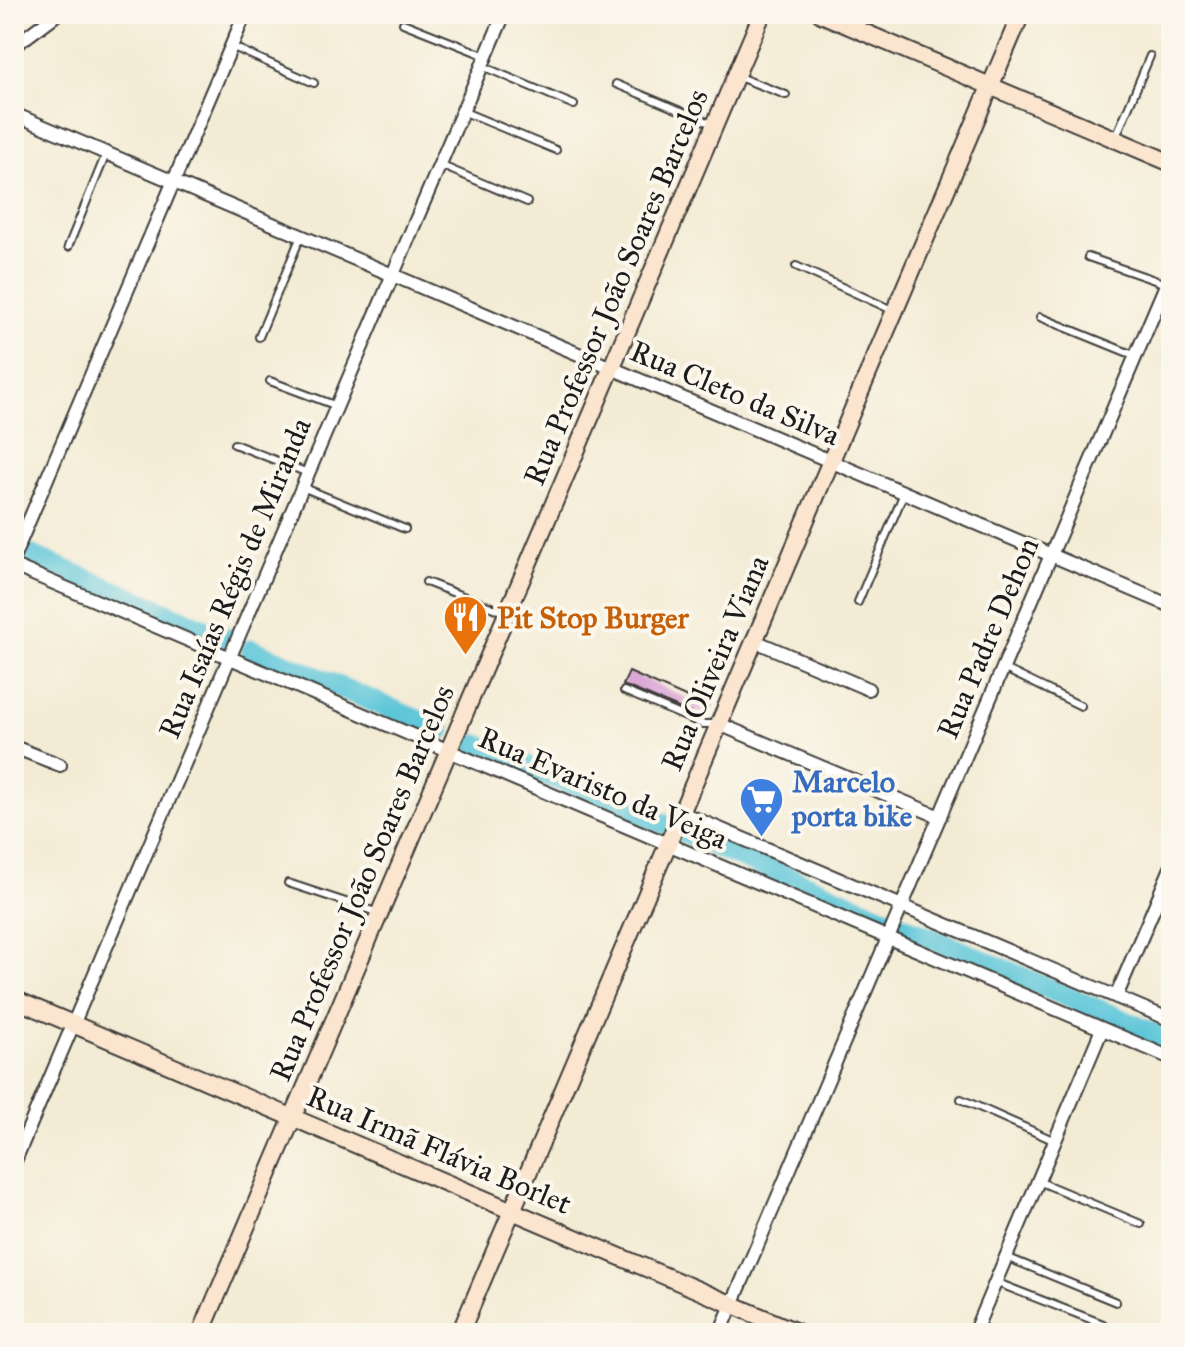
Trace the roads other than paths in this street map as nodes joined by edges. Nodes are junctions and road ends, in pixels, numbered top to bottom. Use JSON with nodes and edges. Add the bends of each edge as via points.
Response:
{"nodes":[{"id":1,"x":57,"y":14,"type":"edge"},
{"id":2,"x":245,"y":14,"type":"edge"},
{"id":3,"x":504,"y":14,"type":"edge"},
{"id":4,"x":762,"y":14,"type":"edge"},
{"id":5,"x":821,"y":14,"type":"edge"},
{"id":6,"x":1021,"y":14,"type":"edge"},
{"id":7,"x":1159,"y":17,"type":"dead end"},
{"id":8,"x":854,"y":21,"type":"edge"},
{"id":9,"x":1171,"y":22,"type":"edge"},
{"id":10,"x":403,"y":23,"type":"dead end"},
{"id":11,"x":14,"y":46,"type":"edge"},
{"id":12,"x":231,"y":46,"type":"junction"},
{"id":13,"x":1150,"y":56,"type":"dead end"},
{"id":14,"x":484,"y":61,"type":"junction"},
{"id":15,"x":736,"y":76,"type":"junction"},
{"id":16,"x":314,"y":83,"type":"dead end"},
{"id":17,"x":616,"y":84,"type":"dead end"},
{"id":18,"x":991,"y":86,"type":"junction"},
{"id":19,"x":786,"y":95,"type":"dead end"},
{"id":20,"x":574,"y":105,"type":"dead end"},
{"id":21,"x":462,"y":111,"type":"junction"},
{"id":22,"x":14,"y":114,"type":"edge"},
{"id":23,"x":715,"y":125,"type":"junction"},
{"id":24,"x":1115,"y":139,"type":"junction"},
{"id":25,"x":556,"y":150,"type":"dead end"},
{"id":26,"x":106,"y":154,"type":"junction"},
{"id":27,"x":1171,"y":163,"type":"edge"},
{"id":28,"x":440,"y":165,"type":"junction"},
{"id":29,"x":173,"y":182,"type":"junction"},
{"id":30,"x":527,"y":202,"type":"dead end"},
{"id":31,"x":301,"y":236,"type":"junction"},
{"id":32,"x":68,"y":247,"type":"dead end"},
{"id":33,"x":1088,"y":257,"type":"dead end"},
{"id":34,"x":796,"y":266,"type":"dead end"},
{"id":35,"x":393,"y":275,"type":"junction"},
{"id":36,"x":1169,"y":279,"type":"edge"},
{"id":37,"x":895,"y":311,"type":"junction"},
{"id":38,"x":1040,"y":317,"type":"dead end"},
{"id":39,"x":259,"y":337,"type":"dead end"},
{"id":40,"x":1136,"y":356,"type":"junction"},
{"id":41,"x":612,"y":368,"type":"junction"},
{"id":42,"x":270,"y":381,"type":"dead end"},
{"id":43,"x":337,"y":406,"type":"junction"},
{"id":44,"x":234,"y":444,"type":"dead end"},
{"id":45,"x":831,"y":462,"type":"junction"},
{"id":46,"x":308,"y":473,"type":"junction"},
{"id":47,"x":302,"y":487,"type":"junction"},
{"id":48,"x":904,"y":493,"type":"junction"},
{"id":49,"x":405,"y":529,"type":"dead end"},
{"id":50,"x":1051,"y":555,"type":"junction"},
{"id":51,"x":14,"y":556,"type":"edge"},
{"id":52,"x":14,"y":566,"type":"edge"},
{"id":53,"x":426,"y":582,"type":"dead end"},
{"id":54,"x":858,"y":602,"type":"dead end"},
{"id":55,"x":1171,"y":606,"type":"edge"},
{"id":56,"x":507,"y":614,"type":"junction"},
{"id":57,"x":755,"y":641,"type":"junction"},
{"id":58,"x":229,"y":658,"type":"junction"},
{"id":59,"x":1003,"y":668,"type":"junction"},
{"id":60,"x":868,"y":689,"type":"dead end"},
{"id":61,"x":624,"y":691,"type":"dead end"},
{"id":62,"x":1081,"y":706,"type":"dead end"},
{"id":63,"x":719,"y":724,"type":"junction"},
{"id":64,"x":14,"y":747,"type":"edge"},
{"id":65,"x":449,"y":751,"type":"junction"},
{"id":66,"x":60,"y":765,"type":"dead end"},
{"id":67,"x":682,"y":813,"type":"junction"},
{"id":68,"x":940,"y":817,"type":"junction"},
{"id":69,"x":668,"y":844,"type":"junction"},
{"id":70,"x":1171,"y":868,"type":"edge"},
{"id":71,"x":288,"y":883,"type":"dead end"},
{"id":72,"x":902,"y":906,"type":"junction"},
{"id":73,"x":380,"y":913,"type":"junction"},
{"id":74,"x":888,"y":938,"type":"junction"},
{"id":75,"x":1116,"y":997,"type":"junction"},
{"id":76,"x":14,"y":999,"type":"edge"},
{"id":77,"x":1171,"y":1020,"type":"edge"},
{"id":78,"x":73,"y":1024,"type":"junction"},
{"id":79,"x":1102,"y":1029,"type":"junction"},
{"id":80,"x":1171,"y":1058,"type":"edge"},
{"id":81,"x":961,"y":1099,"type":"dead end"},
{"id":82,"x":293,"y":1118,"type":"junction"},
{"id":83,"x":1055,"y":1141,"type":"junction"},
{"id":84,"x":14,"y":1163,"type":"edge"},
{"id":85,"x":1038,"y":1181,"type":"junction"},
{"id":86,"x":512,"y":1211,"type":"junction"},
{"id":87,"x":1141,"y":1224,"type":"dead end"},
{"id":88,"x":1006,"y":1257,"type":"junction"},
{"id":89,"x":995,"y":1282,"type":"junction"},
{"id":90,"x":1116,"y":1302,"type":"dead end"},
{"id":91,"x":732,"y":1305,"type":"junction"},
{"id":92,"x":1103,"y":1324,"type":"dead end"},
{"id":93,"x":201,"y":1333,"type":"edge"},
{"id":94,"x":460,"y":1333,"type":"edge"},
{"id":95,"x":720,"y":1333,"type":"edge"},
{"id":96,"x":799,"y":1333,"type":"edge"},
{"id":97,"x":974,"y":1333,"type":"edge"}],
"edges":[{"from":1,"to":11,"type":"street"},
{"from":2,"to":12,"type":"street"},
{"from":3,"to":14,"type":"street","name":"Rua Isaías Régis de Miranda"},
{"from":4,"to":15,"type":"main road","name":"Rua Professor João Soares Barcelos"},
{"from":5,"to":8,"type":"main road"},
{"from":6,"to":18,"type":"main road","name":"Rua Oliveira Viana"},
{"from":7,"to":9,"type":"lane"},
{"from":8,"to":18,"type":"main road"},
{"from":10,"to":14,"type":"lane"},
{"from":12,"to":16,"type":"lane"},
{"from":12,"to":29,"type":"street"},
{"from":13,"to":24,"type":"lane"},
{"from":14,"to":20,"type":"lane"},
{"from":14,"to":21,"type":"street","name":"Rua Isaías Régis de Miranda"},
{"from":15,"to":19,"type":"lane"},
{"from":15,"to":23,"type":"main road","name":"Rua Professor João Soares Barcelos"},
{"from":17,"to":23,"type":"lane"},
{"from":18,"to":24,"type":"main road"},
{"from":18,"to":37,"type":"main road","name":"Rua Oliveira Viana"},
{"from":21,"to":25,"type":"lane"},
{"from":21,"to":28,"type":"street","name":"Rua Isaías Régis de Miranda"},
{"from":22,"to":26,"type":"street","name":"Rua Cleto da Silva"},
{"from":23,"to":41,"type":"main road","name":"Rua Professor João Soares Barcelos"},
{"from":24,"to":27,"type":"main road"},
{"from":26,"to":29,"type":"street","name":"Rua Cleto da Silva"},
{"from":26,"to":32,"type":"lane"},
{"from":28,"to":30,"type":"lane"},
{"from":28,"to":35,"type":"street","name":"Rua Isaías Régis de Miranda"},
{"from":29,"to":31,"type":"street","name":"Rua Cleto da Silva"},
{"from":29,"to":51,"type":"street"},
{"from":31,"to":35,"type":"street","name":"Rua Cleto da Silva"},
{"from":31,"to":39,"type":"lane"},
{"from":33,"to":36,"type":"lane"},
{"from":34,"to":37,"type":"lane"},
{"from":35,"to":41,"type":"street","name":"Rua Cleto da Silva"},
{"from":35,"to":43,"type":"street","name":"Rua Isaías Régis de Miranda"},
{"from":36,"to":40,"type":"street","name":"Rua Padre Dehon"},
{"from":37,"to":45,"type":"main road","name":"Rua Oliveira Viana"},
{"from":38,"to":40,"type":"lane"},
{"from":40,"to":50,"type":"street","name":"Rua Padre Dehon"},
{"from":41,"to":45,"type":"street","name":"Rua Cleto da Silva"},
{"from":41,"to":56,"type":"main road","name":"Rua Professor João Soares Barcelos"},
{"from":42,"to":43,"type":"lane"},
{"from":43,"to":46,"type":"street","name":"Rua Isaías Régis de Miranda"},
{"from":44,"to":46,"type":"lane"},
{"from":45,"to":48,"type":"street","name":"Rua Cleto da Silva"},
{"from":45,"to":57,"type":"main road","name":"Rua Oliveira Viana"},
{"from":46,"to":47,"type":"street","name":"Rua Isaías Régis de Miranda"},
{"from":47,"to":49,"type":"lane"},
{"from":47,"to":58,"type":"street","name":"Rua Isaías Régis de Miranda"},
{"from":48,"to":50,"type":"street","name":"Rua Cleto da Silva"},
{"from":48,"to":54,"type":"lane"},
{"from":50,"to":55,"type":"street","name":"Rua Cleto da Silva"},
{"from":50,"to":59,"type":"street","name":"Rua Padre Dehon"},
{"from":52,"to":58,"type":"street","name":"Rua Evaristo da Veiga"},
{"from":53,"to":56,"type":"lane"},
{"from":56,"to":65,"type":"main road","name":"Rua Professor João Soares Barcelos"},
{"from":57,"to":60,"type":"street"},
{"from":57,"to":63,"type":"main road","name":"Rua Oliveira Viana"},
{"from":58,"to":65,"type":"street","name":"Rua Evaristo da Veiga"},
{"from":58,"to":78,"type":"street","name":"Rua Isaías Régis de Miranda"},
{"from":59,"to":62,"type":"lane"},
{"from":59,"to":68,"type":"street","name":"Rua Padre Dehon"},
{"from":61,"to":63,"type":"lane","via":[[702,724]]},
{"from":63,"to":67,"type":"main road","name":"Rua Oliveira Viana"},
{"from":63,"to":68,"type":"street"},
{"from":64,"to":66,"type":"street"},
{"from":65,"to":69,"type":"street","name":"Rua Evaristo da Veiga"},
{"from":65,"to":73,"type":"main road","name":"Rua Professor João Soares Barcelos"},
{"from":67,"to":69,"type":"main road","name":"Rua Oliveira Viana"},
{"from":67,"to":72,"type":"street","name":"Rua Evaristo da Veiga"},
{"from":68,"to":72,"type":"street","name":"Rua Padre Dehon"},
{"from":69,"to":74,"type":"street","name":"Rua Evaristo da Veiga"},
{"from":69,"to":86,"type":"main road","name":"Rua Oliveira Viana"},
{"from":70,"to":75,"type":"street"},
{"from":71,"to":73,"type":"lane"},
{"from":72,"to":74,"type":"street","name":"Rua Padre Dehon"},
{"from":72,"to":75,"type":"street","name":"Rua Evaristo da Veiga"},
{"from":73,"to":82,"type":"main road","name":"Rua Professor João Soares Barcelos"},
{"from":74,"to":79,"type":"street","name":"Rua Evaristo da Veiga"},
{"from":74,"to":91,"type":"street","name":"Rua Padre Dehon"},
{"from":75,"to":77,"type":"street","name":"Rua Evaristo da Veiga"},
{"from":76,"to":78,"type":"main road","name":"Rua Irmã Flávia Borlet"},
{"from":78,"to":82,"type":"main road","name":"Rua Irmã Flávia Borlet"},
{"from":78,"to":84,"type":"street","name":"Rua Isaías Régis de Miranda"},
{"from":79,"to":80,"type":"street","name":"Rua Evaristo da Veiga"},
{"from":79,"to":83,"type":"street"},
{"from":81,"to":83,"type":"lane"},
{"from":82,"to":86,"type":"main road","name":"Rua Irmã Flávia Borlet"},
{"from":82,"to":93,"type":"main road","name":"Rua Professor João Soares Barcelos"},
{"from":83,"to":85,"type":"street"},
{"from":85,"to":87,"type":"lane"},
{"from":85,"to":88,"type":"street"},
{"from":86,"to":91,"type":"main road","name":"Rua Irmã Flávia Borlet"},
{"from":86,"to":94,"type":"main road","name":"Rua Oliveira Viana"},
{"from":88,"to":89,"type":"street"},
{"from":88,"to":90,"type":"lane"},
{"from":89,"to":92,"type":"lane"},
{"from":89,"to":97,"type":"street"},
{"from":91,"to":95,"type":"street","name":"Rua Padre Dehon"},
{"from":91,"to":96,"type":"main road","name":"Rua Irmã Flávia Borlet"}]}
